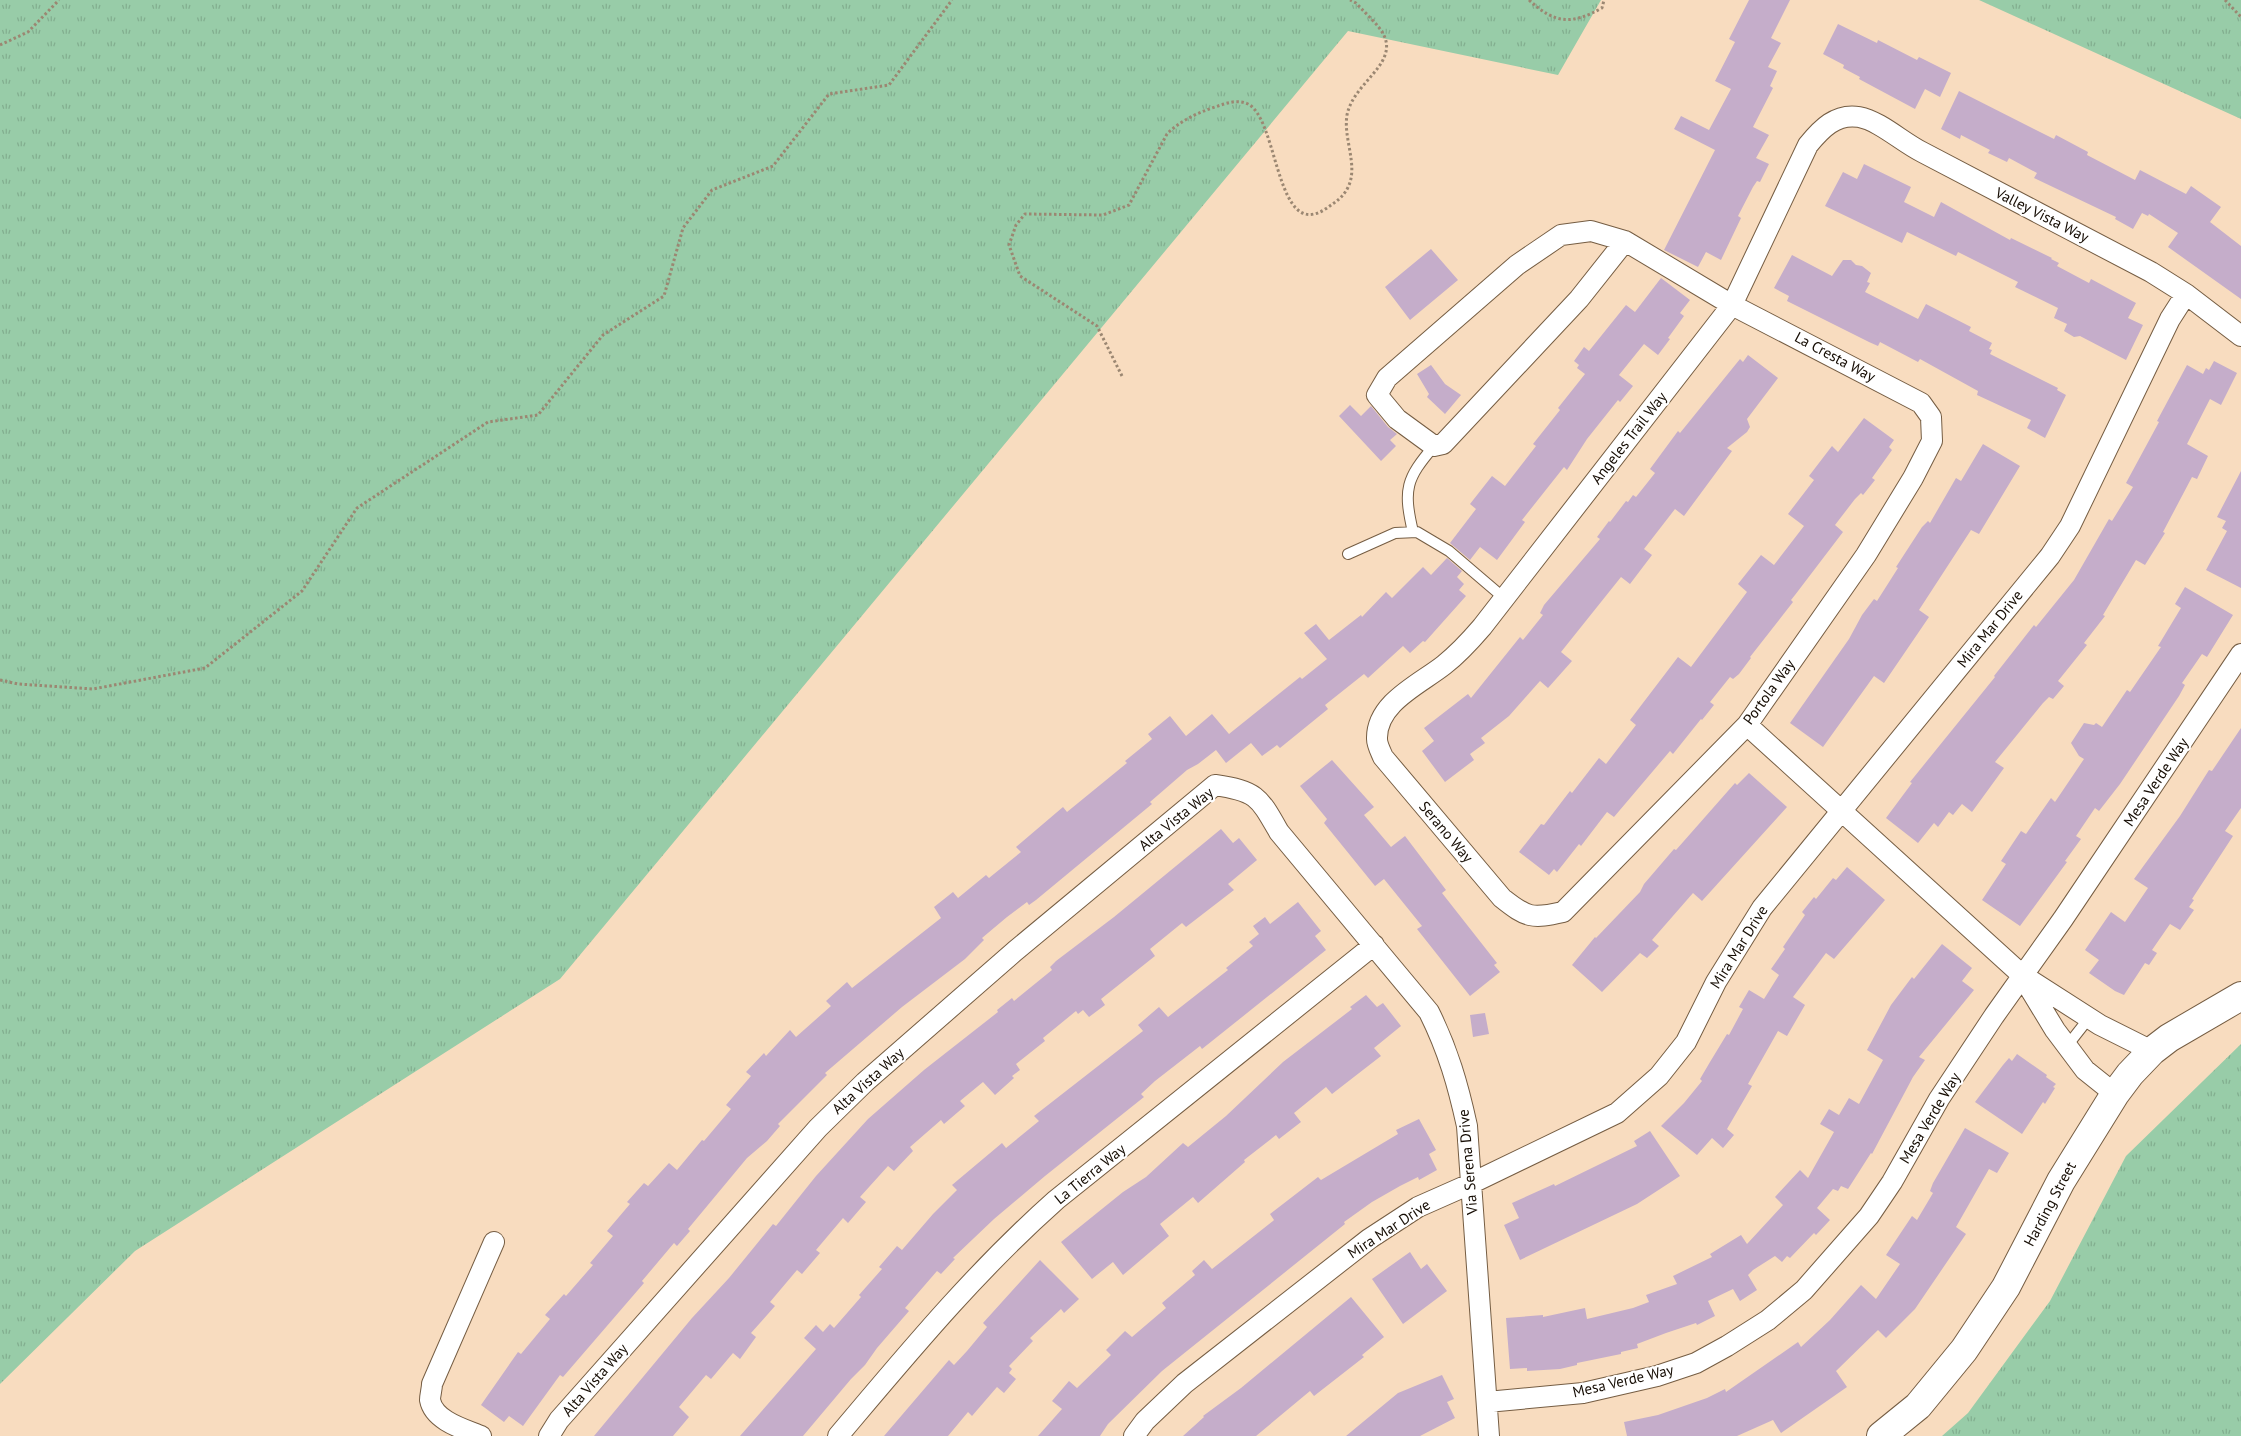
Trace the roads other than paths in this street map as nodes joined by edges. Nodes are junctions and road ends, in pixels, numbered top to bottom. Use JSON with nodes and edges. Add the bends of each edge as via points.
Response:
{"nodes":[{"id":1,"x":1834,"y":120,"type":"joint"},
{"id":2,"x":1625,"y":241,"type":"junction"},
{"id":3,"x":2186,"y":294,"type":"junction"},
{"id":4,"x":1732,"y":305,"type":"junction"},
{"id":5,"x":2241,"y":336,"type":"edge"},
{"id":6,"x":1931,"y":418,"type":"joint"},
{"id":7,"x":1434,"y":446,"type":"junction"},
{"id":8,"x":1414,"y":532,"type":"junction"},
{"id":9,"x":1348,"y":554,"type":"dead end"},
{"id":10,"x":1504,"y":598,"type":"junction"},
{"id":11,"x":2241,"y":654,"type":"edge"},
{"id":12,"x":1380,"y":723,"type":"joint"},
{"id":13,"x":1747,"y":725,"type":"junction"},
{"id":14,"x":1236,"y":788,"type":"joint"},
{"id":15,"x":1840,"y":810,"type":"junction"},
{"id":16,"x":1543,"y":917,"type":"joint"},
{"id":17,"x":1374,"y":945,"type":"junction"},
{"id":18,"x":2022,"y":975,"type":"junction"},
{"id":19,"x":2241,"y":996,"type":"edge"},
{"id":20,"x":2089,"y":1018,"type":"junction"},
{"id":21,"x":2067,"y":1046,"type":"junction"},
{"id":22,"x":2152,"y":1051,"type":"junction"},
{"id":23,"x":2115,"y":1094,"type":"junction"},
{"id":24,"x":1470,"y":1184,"type":"junction"},
{"id":25,"x":494,"y":1242,"type":"dead end"},
{"id":26,"x":1487,"y":1402,"type":"junction"},
{"id":27,"x":481,"y":1436,"type":"edge"},
{"id":28,"x":549,"y":1436,"type":"edge"},
{"id":29,"x":838,"y":1436,"type":"edge"},
{"id":30,"x":1134,"y":1436,"type":"edge"},
{"id":31,"x":1490,"y":1436,"type":"edge"},
{"id":32,"x":1881,"y":1436,"type":"edge"}],
"edges":[{"from":1,"to":3,"type":"street","name":"Valley Vista Way","via":[[1858,117],[1875,123],[1915,149],[2151,272]]},
{"from":1,"to":4,"type":"street","name":"Angeles Trail Way","via":[[1808,145]]},
{"from":2,"to":4,"type":"street","name":"La Cresta Way"},
{"from":2,"to":7,"type":"street","via":[[1579,299],[1443,444]]},
{"from":2,"to":7,"type":"street","name":"La Cresta Way","via":[[1591,231],[1561,235],[1517,265],[1387,378],[1377,394],[1397,419]]},
{"from":3,"to":5,"type":"street","name":"Valley Vista Way"},
{"from":3,"to":15,"type":"street","name":"Mira Mar Drive","via":[[2170,319],[2070,526],[2050,556]]},
{"from":4,"to":6,"type":"street","name":"La Cresta Way","via":[[1921,402]]},
{"from":4,"to":10,"type":"street","name":"Angeles Trail Way"},
{"from":6,"to":13,"type":"street","name":"Portola Way","via":[[1932,440],[1913,478],[1866,555]]},
{"from":7,"to":8,"type":"lane","via":[[1410,478],[1407,496]]},
{"from":8,"to":9,"type":"lane","via":[[1395,534]]},
{"from":8,"to":10,"type":"lane","via":[[1449,552]]},
{"from":10,"to":12,"type":"street","name":"Angeles Trail Way","via":[[1464,648],[1398,698]]},
{"from":11,"to":18,"type":"street","name":"Mesa Verde Way","via":[[2064,919]]},
{"from":12,"to":16,"type":"street","name":"Serano Way","via":[[1377,739],[1383,757],[1502,898],[1522,914]]},
{"from":13,"to":15,"type":"street"},
{"from":13,"to":16,"type":"street","name":"Portola Way","via":[[1563,912]]},
{"from":14,"to":17,"type":"street","name":"Via Serena Drive","via":[[1253,794],[1279,832]]},
{"from":14,"to":28,"type":"street","name":"Alta Vista Way","via":[[1215,785],[1199,797],[865,1082],[811,1135],[559,1420]]},
{"from":15,"to":18,"type":"street"},
{"from":15,"to":24,"type":"street","name":"Mira Mar Drive","via":[[1762,908],[1716,982],[1686,1042],[1659,1076],[1617,1113]]},
{"from":17,"to":24,"type":"street","name":"Via Serena Drive","via":[[1429,1012],[1445,1042],[1467,1126]]},
{"from":17,"to":29,"type":"street","name":"La Tierra Way","via":[[1056,1200],[1015,1237],[941,1314]]},
{"from":18,"to":20,"type":"street"},
{"from":18,"to":21,"type":"street"},
{"from":18,"to":26,"type":"street","name":"Mesa Verde Way","via":[[1939,1099],[1869,1216],[1804,1290],[1768,1320],[1696,1363],[1657,1376],[1583,1393]]},
{"from":19,"to":22,"type":"street","name":"Harding Street"},
{"from":20,"to":21,"type":"lane"},
{"from":20,"to":22,"type":"street"},
{"from":21,"to":23,"type":"street","via":[[2085,1070]]},
{"from":22,"to":23,"type":"street","name":"Harding Street"},
{"from":23,"to":32,"type":"street","name":"Harding Street","via":[[2061,1181],[2006,1287],[1964,1350],[1918,1406]]},
{"from":24,"to":26,"type":"street","name":"Via Serena Drive"},
{"from":24,"to":30,"type":"street","name":"Mira Mar Drive","via":[[1418,1207],[1369,1239],[1185,1383]]},
{"from":25,"to":27,"type":"street","via":[[432,1384],[430,1400],[436,1411],[447,1420]]},
{"from":26,"to":31,"type":"street","name":"Via Serena Drive"}]}
